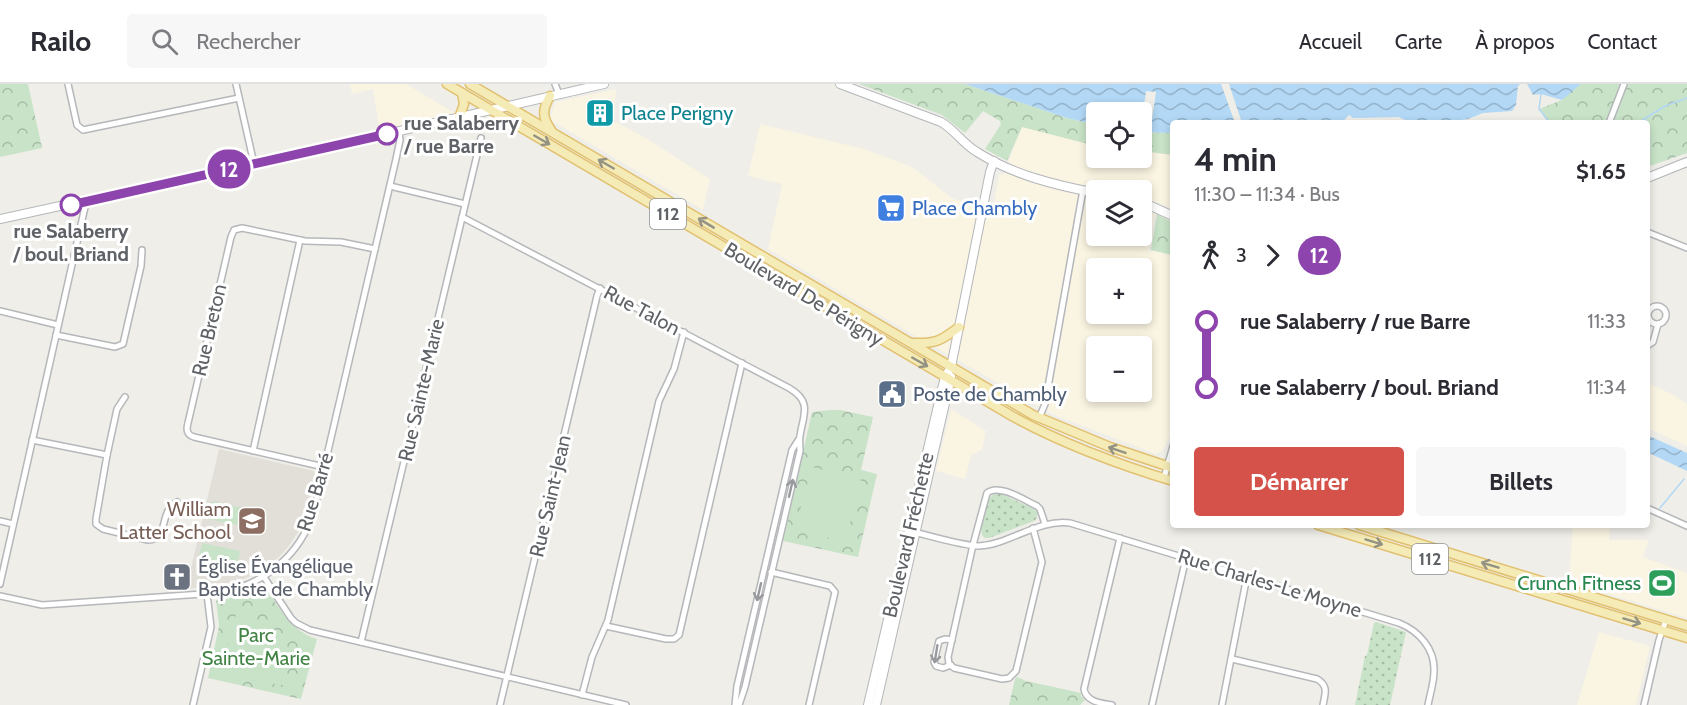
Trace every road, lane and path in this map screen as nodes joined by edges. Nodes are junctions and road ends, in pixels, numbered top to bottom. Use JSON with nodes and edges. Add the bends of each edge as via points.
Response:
{"nodes":[{"id":1,"x":68,"y":84,"type":"edge"},
{"id":2,"x":236,"y":84,"type":"edge"},
{"id":3,"x":447,"y":84,"type":"edge"},
{"id":4,"x":470,"y":84,"type":"edge"},
{"id":5,"x":555,"y":84,"type":"edge"},
{"id":6,"x":604,"y":84,"type":"edge"},
{"id":7,"x":840,"y":84,"type":"edge"},
{"id":8,"x":1624,"y":84,"type":"edge"},
{"id":9,"x":462,"y":93,"type":"junction"},
{"id":10,"x":554,"y":95,"type":"junction"},
{"id":11,"x":239,"y":98,"type":"junction"},
{"id":12,"x":507,"y":106,"type":"junction"},
{"id":13,"x":491,"y":110,"type":"junction"},
{"id":14,"x":459,"y":118,"type":"junction"},
{"id":15,"x":1611,"y":120,"type":"edge"},
{"id":16,"x":399,"y":131,"type":"junction"},
{"id":17,"x":553,"y":133,"type":"junction"},
{"id":18,"x":481,"y":138,"type":"dead end"},
{"id":19,"x":994,"y":161,"type":"junction"},
{"id":20,"x":1687,"y":162,"type":"edge"},
{"id":21,"x":254,"y":164,"type":"junction"},
{"id":22,"x":1650,"y":177,"type":"edge"},
{"id":23,"x":390,"y":186,"type":"junction"},
{"id":24,"x":1083,"y":190,"type":"junction"},
{"id":25,"x":1086,"y":191,"type":"edge"},
{"id":26,"x":84,"y":202,"type":"junction"},
{"id":27,"x":465,"y":204,"type":"junction"},
{"id":28,"x":1152,"y":207,"type":"edge"},
{"id":29,"x":1170,"y":215,"type":"edge"},
{"id":30,"x":462,"y":217,"type":"junction"},
{"id":31,"x":0,"y":219,"type":"edge"},
{"id":32,"x":1650,"y":233,"type":"edge"},
{"id":33,"x":300,"y":240,"type":"junction"},
{"id":34,"x":1687,"y":248,"type":"edge"},
{"id":35,"x":375,"y":249,"type":"junction"},
{"id":36,"x":142,"y":250,"type":"dead end"},
{"id":37,"x":600,"y":288,"type":"junction"},
{"id":38,"x":0,"y":311,"type":"edge"},
{"id":39,"x":58,"y":324,"type":"junction"},
{"id":40,"x":1658,"y":324,"type":"dead end"},
{"id":41,"x":959,"y":327,"type":"junction"},
{"id":42,"x":684,"y":332,"type":"junction"},
{"id":43,"x":56,"y":335,"type":"junction"},
{"id":44,"x":910,"y":342,"type":"junction"},
{"id":45,"x":1650,"y":344,"type":"edge"},
{"id":46,"x":742,"y":363,"type":"junction"},
{"id":47,"x":951,"y":367,"type":"junction"},
{"id":48,"x":948,"y":379,"type":"junction"},
{"id":49,"x":125,"y":397,"type":"dead end"},
{"id":50,"x":1040,"y":418,"type":"junction"},
{"id":51,"x":799,"y":439,"type":"junction"},
{"id":52,"x":32,"y":440,"type":"junction"},
{"id":53,"x":253,"y":451,"type":"junction"},
{"id":54,"x":107,"y":455,"type":"junction"},
{"id":55,"x":324,"y":467,"type":"junction"},
{"id":56,"x":1170,"y":467,"type":"edge"},
{"id":57,"x":1168,"y":479,"type":"edge"},
{"id":58,"x":177,"y":502,"type":"dead end"},
{"id":59,"x":1650,"y":509,"type":"edge"},
{"id":60,"x":0,"y":521,"type":"edge"},
{"id":61,"x":14,"y":524,"type":"junction"},
{"id":62,"x":1045,"y":524,"type":"junction"},
{"id":63,"x":1687,"y":526,"type":"edge"},
{"id":64,"x":1033,"y":528,"type":"junction"},
{"id":65,"x":1328,"y":528,"type":"edge"},
{"id":66,"x":1369,"y":528,"type":"edge"},
{"id":67,"x":913,"y":531,"type":"junction"},
{"id":68,"x":1119,"y":538,"type":"junction"},
{"id":69,"x":974,"y":545,"type":"junction"},
{"id":70,"x":1186,"y":558,"type":"junction"},
{"id":71,"x":764,"y":571,"type":"junction"},
{"id":72,"x":772,"y":573,"type":"junction"},
{"id":73,"x":1247,"y":576,"type":"junction"},
{"id":74,"x":264,"y":577,"type":"junction"},
{"id":75,"x":0,"y":585,"type":"edge"},
{"id":76,"x":207,"y":594,"type":"junction"},
{"id":77,"x":0,"y":596,"type":"edge"},
{"id":78,"x":1666,"y":620,"type":"junction"},
{"id":79,"x":606,"y":626,"type":"junction"},
{"id":80,"x":1687,"y":626,"type":"edge"},
{"id":81,"x":1663,"y":630,"type":"junction"},
{"id":82,"x":1687,"y":638,"type":"edge"},
{"id":83,"x":952,"y":640,"type":"junction"},
{"id":84,"x":361,"y":642,"type":"junction"},
{"id":85,"x":1232,"y":659,"type":"junction"},
{"id":86,"x":951,"y":665,"type":"junction"},
{"id":87,"x":507,"y":677,"type":"junction"},
{"id":88,"x":582,"y":694,"type":"junction"},
{"id":89,"x":193,"y":705,"type":"edge"},
{"id":90,"x":500,"y":705,"type":"edge"},
{"id":91,"x":626,"y":705,"type":"edge"},
{"id":92,"x":737,"y":705,"type":"edge"},
{"id":93,"x":809,"y":705,"type":"edge"},
{"id":94,"x":868,"y":705,"type":"edge"},
{"id":95,"x":876,"y":705,"type":"edge"},
{"id":96,"x":1112,"y":705,"type":"edge"},
{"id":97,"x":1152,"y":705,"type":"edge"},
{"id":98,"x":1222,"y":705,"type":"edge"},
{"id":99,"x":1323,"y":705,"type":"edge"},
{"id":100,"x":1428,"y":705,"type":"edge"},
{"id":101,"x":1644,"y":705,"type":"edge"}],
"edges":[{"from":1,"to":11,"type":"street","via":[[77,125],[89,130]]},
{"from":2,"to":11,"type":"street"},
{"from":3,"to":9,"type":"main road","name":"Boulevard De Périgny","number":"112"},
{"from":4,"to":12,"type":"main road","name":"Boulevard De Périgny","number":"112"},
{"from":5,"to":10,"type":"street"},
{"from":6,"to":10,"type":"street"},
{"from":7,"to":19,"type":"street","via":[[941,122],[973,150]]},
{"from":8,"to":15,"type":"street"},
{"from":9,"to":13,"type":"main road","name":"Boulevard De Périgny","number":"112"},
{"from":9,"to":14,"type":"main road","via":[[464,104]]},
{"from":10,"to":12,"type":"street"},
{"from":10,"to":17,"type":"main road","via":[[543,114]]},
{"from":11,"to":21,"type":"street"},
{"from":12,"to":13,"type":"street"},
{"from":12,"to":17,"type":"main road","name":"Boulevard De Périgny","number":"112"},
{"from":13,"to":14,"type":"street"},
{"from":13,"to":48,"type":"main road","name":"Boulevard De Périgny","number":"112","one_way":true},
{"from":14,"to":16,"type":"street"},
{"from":16,"to":21,"type":"street"},
{"from":16,"to":23,"type":"street","name":"Rue Barré"},
{"from":44,"to":17,"type":"main road","name":"Boulevard De Périgny","number":"112","one_way":true},
{"from":18,"to":27,"type":"street","name":"Rue Sainte-Marie"},
{"from":19,"to":24,"type":"street","via":[[1034,178]]},
{"from":19,"to":41,"type":"street","name":"Boulevard Fréchette"},
{"from":20,"to":22,"type":"street"},
{"from":21,"to":26,"type":"street"},
{"from":23,"to":27,"type":"street"},
{"from":23,"to":35,"type":"street","name":"Rue Barré"},
{"from":24,"to":25,"type":"street"},
{"from":24,"to":50,"type":"street"},
{"from":26,"to":31,"type":"street"},
{"from":26,"to":39,"type":"street"},
{"from":27,"to":30,"type":"street","name":"Rue Sainte-Marie"},
{"from":28,"to":29,"type":"street"},
{"from":30,"to":37,"type":"street","name":"Rue Talon"},
{"from":30,"to":84,"type":"street","name":"Rue Sainte-Marie"},
{"from":32,"to":34,"type":"street"},
{"from":33,"to":35,"type":"street","name":"Rue Breton"},
{"from":33,"to":53,"type":"street"},
{"from":33,"to":53,"type":"street","name":"Rue Breton","via":[[245,228],[233,232],[188,423],[191,436]]},
{"from":35,"to":55,"type":"street","name":"Rue Barré"},
{"from":36,"to":43,"type":"street","via":[[123,344],[115,347]]},
{"from":37,"to":42,"type":"street","name":"Rue Talon"},
{"from":37,"to":87,"type":"street","name":"Rue Saint-Jean"},
{"from":38,"to":39,"type":"street"},
{"from":39,"to":43,"type":"street"},
{"from":40,"to":45,"type":"street"},
{"from":41,"to":44,"type":"main road","via":[[933,343]]},
{"from":41,"to":47,"type":"street","name":"Boulevard Fréchette"},
{"from":42,"to":46,"type":"street","name":"Rue Talon"},
{"from":42,"to":79,"type":"street","via":[[657,408]]},
{"from":43,"to":52,"type":"street"},
{"from":44,"to":47,"type":"main road","name":"Boulevard De Périgny","number":"112"},
{"from":46,"to":51,"type":"street","name":"Rue Talon","via":[[797,393],[804,403]]},
{"from":46,"to":79,"type":"street","via":[[680,633],[676,638],[666,639]]},
{"from":47,"to":48,"type":"street","name":"Boulevard Fréchette"},
{"from":47,"to":50,"type":"main road","name":"Boulevard De Périgny","number":"112"},
{"from":48,"to":57,"type":"main road","name":"Boulevard De Périgny","number":"112","via":[[1058,439]]},
{"from":48,"to":67,"type":"street","name":"Boulevard Fréchette"},
{"from":49,"to":54,"type":"street","via":[[117,409]]},
{"from":56,"to":50,"type":"main road","name":"Boulevard De Périgny","number":"112","one_way":true},
{"from":51,"to":71,"type":"street","via":[[792,450]]},
{"from":72,"to":51,"type":"street","one_way":true,"via":[[800,451]]},
{"from":52,"to":54,"type":"street"},
{"from":52,"to":61,"type":"street"},
{"from":53,"to":55,"type":"street","name":"Rue Breton"},
{"from":54,"to":58,"type":"street","via":[[96,519],[99,528],[154,540],[161,534],[168,508]]},
{"from":55,"to":74,"type":"street","name":"Rue Barré","via":[[304,535],[286,559]]},
{"from":56,"to":57,"type":"street"},
{"from":59,"to":63,"type":"street"},
{"from":60,"to":61,"type":"street"},
{"from":61,"to":75,"type":"street"},
{"from":62,"to":64,"type":"street","name":"Rue Charles-Le Moyne"},
{"from":62,"to":68,"type":"street","name":"Rue Charles-Le Moyne","via":[[1070,523]]},
{"from":62,"to":69,"type":"street","via":[[1037,506],[993,489],[985,498]]},
{"from":64,"to":69,"type":"street","name":"Rue Charles-Le Moyne"},
{"from":64,"to":86,"type":"street","via":[[1042,562],[1016,671],[1002,679]]},
{"from":65,"to":81,"type":"main road","number":"112","one_way":true},
{"from":78,"to":66,"type":"main road","number":"112","one_way":true},
{"from":67,"to":69,"type":"street","name":"Rue Charles-Le Moyne"},
{"from":67,"to":94,"type":"street","name":"Boulevard Fréchette"},
{"from":67,"to":95,"type":"street","name":"Boulevard Fréchette"},
{"from":68,"to":70,"type":"street","name":"Rue Charles-Le Moyne"},
{"from":68,"to":96,"type":"street","via":[[1084,689],[1091,700]]},
{"from":69,"to":83,"type":"street"},
{"from":70,"to":73,"type":"street","name":"Rue Charles-Le Moyne"},
{"from":70,"to":97,"type":"street"},
{"from":71,"to":72,"type":"street"},
{"from":71,"to":92,"type":"street","one_way":true,"via":[[737,686]]},
{"from":72,"to":92,"type":"street","via":[[745,687]]},
{"from":72,"to":93,"type":"street","via":[[830,586],[835,592]]},
{"from":73,"to":85,"type":"street"},
{"from":73,"to":100,"type":"street","name":"Rue Charles-Le Moyne","via":[[1413,630],[1427,645],[1434,662]]},
{"from":74,"to":76,"type":"street","name":"Rue Barré","via":[[230,591]]},
{"from":74,"to":84,"type":"street","via":[[296,623]]},
{"from":76,"to":77,"type":"street","name":"Rue Barré","via":[[42,605]]},
{"from":76,"to":89,"type":"street","via":[[211,627]]},
{"from":78,"to":80,"type":"main road","number":"112"},
{"from":78,"to":81,"type":"street"},
{"from":79,"to":88,"type":"street"},
{"from":81,"to":82,"type":"main road","number":"112"},
{"from":81,"to":101,"type":"street"},
{"from":83,"to":86,"type":"street","via":[[948,658]]},
{"from":83,"to":86,"type":"street","one_way":true,"via":[[939,641],[934,662],[939,667]]},
{"from":84,"to":87,"type":"street"},
{"from":85,"to":98,"type":"street"},
{"from":85,"to":99,"type":"street","via":[[1317,679],[1326,688]]},
{"from":87,"to":88,"type":"street"},
{"from":87,"to":90,"type":"street","name":"Rue Saint-Jean"},
{"from":88,"to":91,"type":"street"}]}
